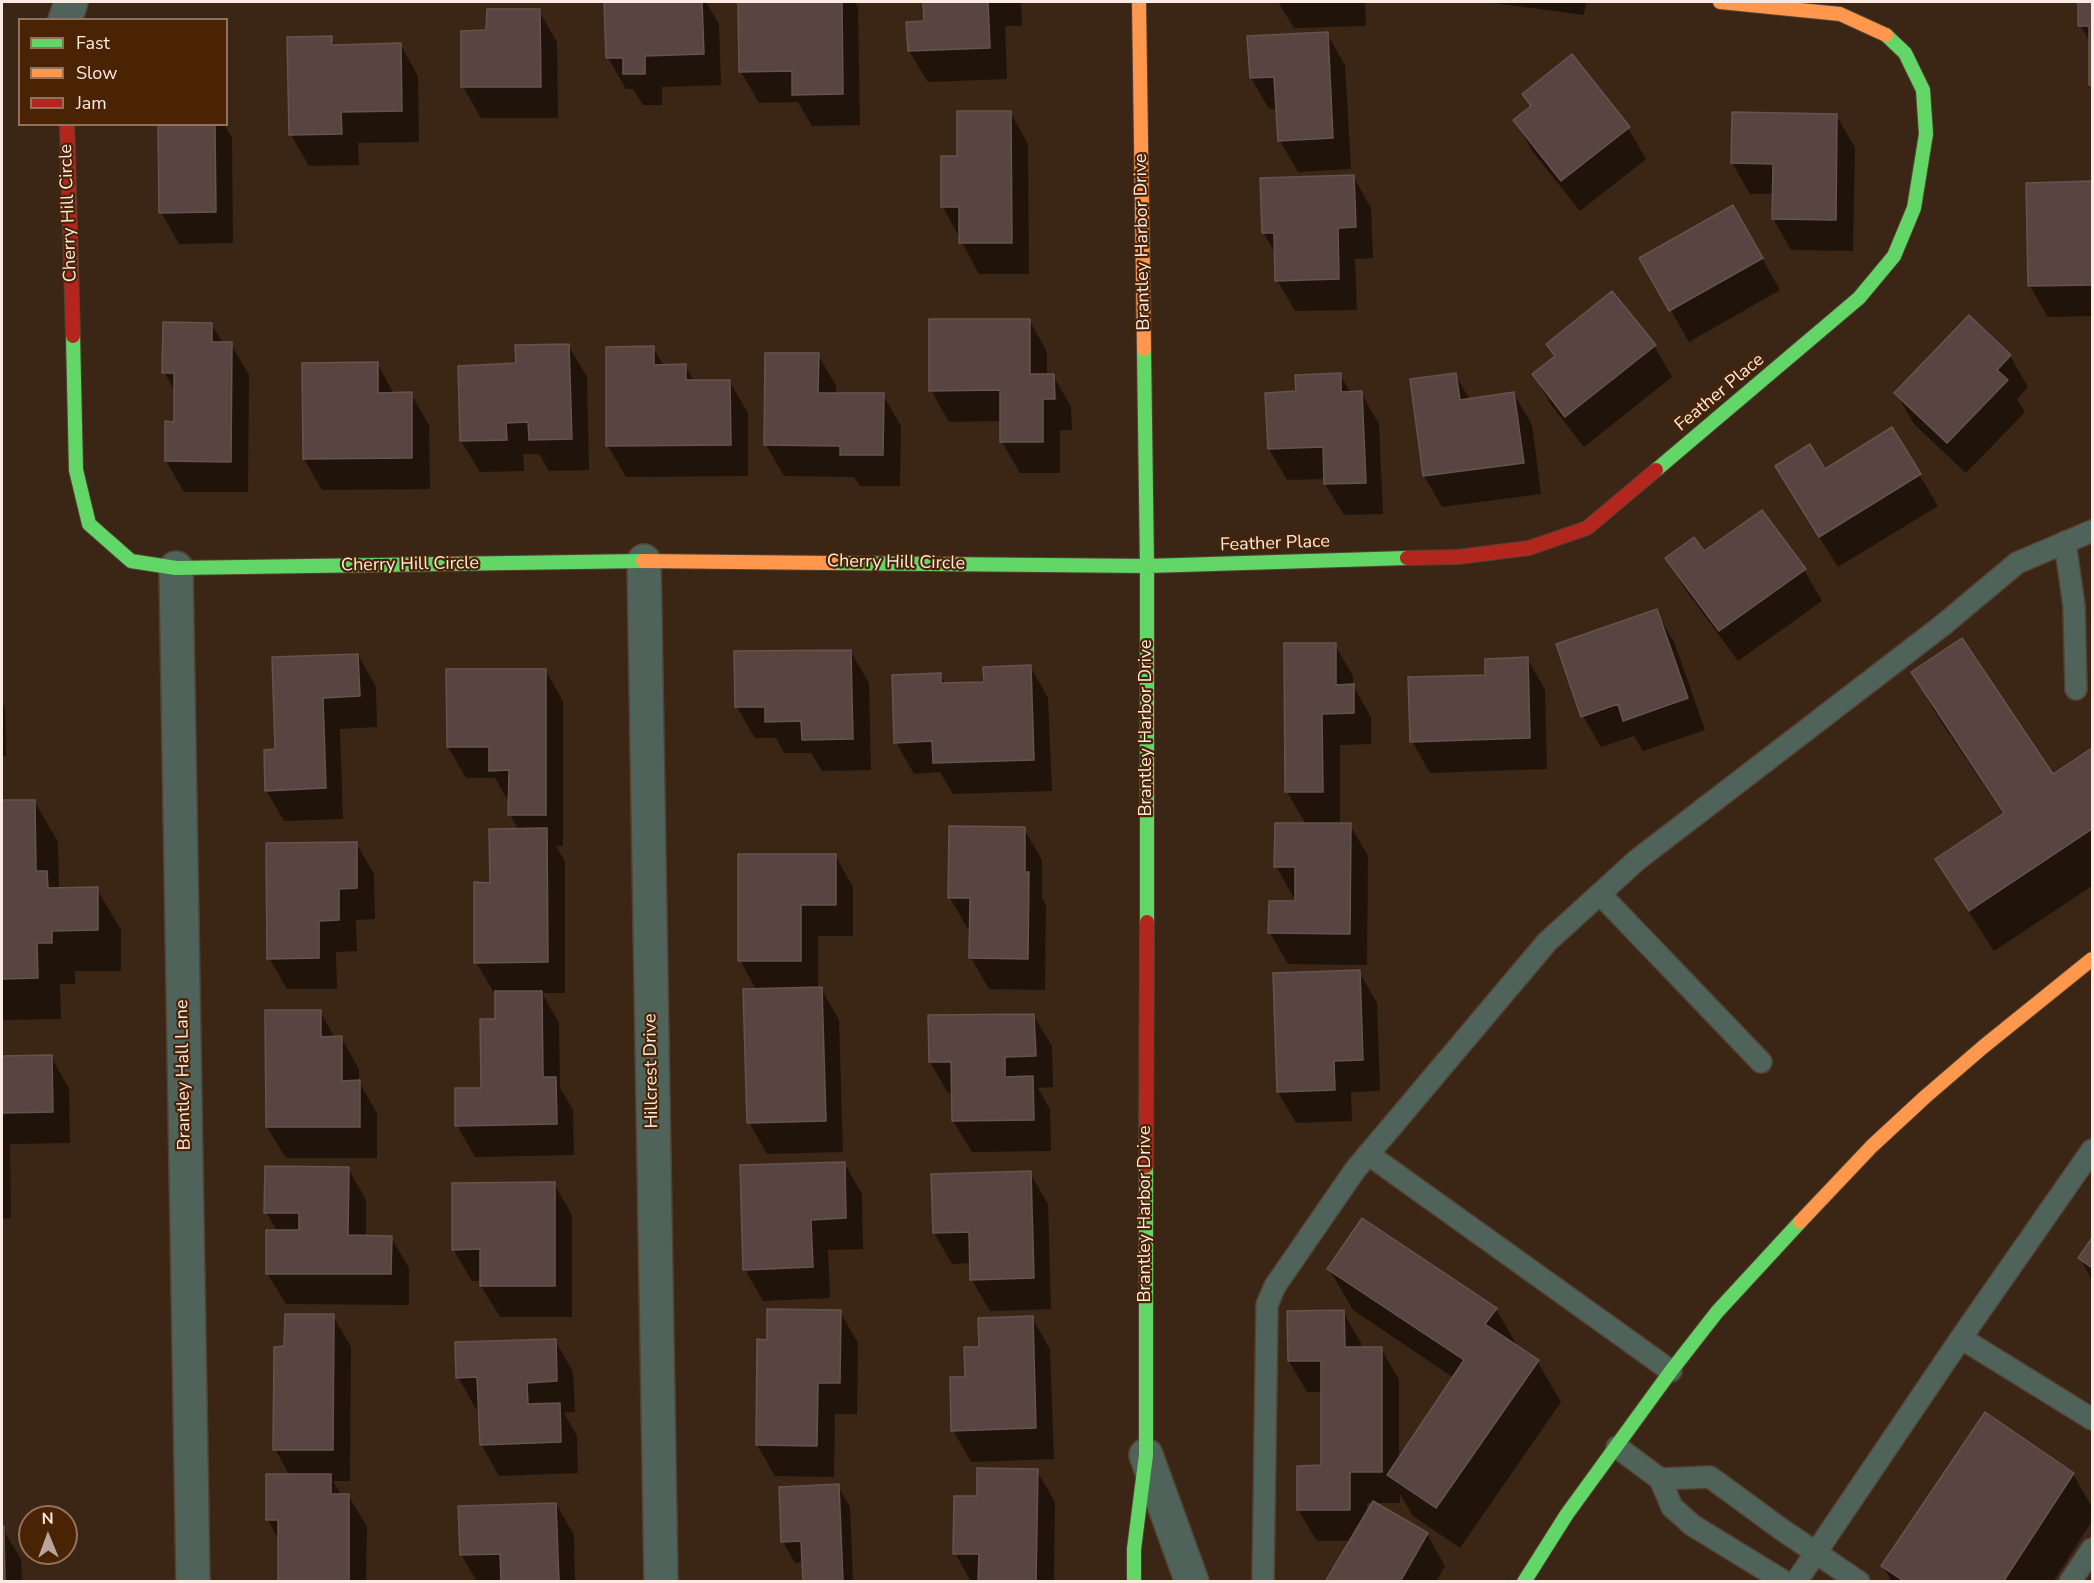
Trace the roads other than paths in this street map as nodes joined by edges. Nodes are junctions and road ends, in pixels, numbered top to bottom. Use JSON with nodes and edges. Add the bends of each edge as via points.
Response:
{"nodes":[{"id":1,"x":71,"y":2,"type":"edge"},
{"id":2,"x":1139,"y":2,"type":"edge"},
{"id":3,"x":1720,"y":2,"type":"edge"},
{"id":4,"x":66,"y":18,"type":"edge"},
{"id":5,"x":67,"y":126,"type":"edge"},
{"id":6,"x":2092,"y":531,"type":"edge"},
{"id":7,"x":2065,"y":542,"type":"junction"},
{"id":8,"x":644,"y":561,"type":"junction"},
{"id":9,"x":1147,"y":566,"type":"junction"},
{"id":10,"x":176,"y":568,"type":"junction"},
{"id":11,"x":2076,"y":689,"type":"dead end"},
{"id":12,"x":1600,"y":894,"type":"junction"},
{"id":13,"x":2092,"y":959,"type":"edge"},
{"id":14,"x":1761,"y":1062,"type":"dead end"},
{"id":15,"x":2092,"y":1150,"type":"edge"},
{"id":16,"x":1368,"y":1154,"type":"junction"},
{"id":17,"x":1961,"y":1338,"type":"junction"},
{"id":18,"x":1671,"y":1371,"type":"junction"},
{"id":19,"x":2092,"y":1419,"type":"edge"},
{"id":20,"x":1617,"y":1447,"type":"junction"},
{"id":21,"x":1146,"y":1455,"type":"junction"},
{"id":22,"x":1660,"y":1479,"type":"junction"},
{"id":23,"x":2092,"y":1549,"type":"edge"},
{"id":24,"x":1816,"y":1553,"type":"junction"},
{"id":25,"x":193,"y":1581,"type":"edge"},
{"id":26,"x":660,"y":1581,"type":"edge"},
{"id":27,"x":1134,"y":1581,"type":"edge"},
{"id":28,"x":1192,"y":1581,"type":"edge"},
{"id":29,"x":1263,"y":1581,"type":"edge"},
{"id":30,"x":1524,"y":1581,"type":"edge"},
{"id":31,"x":1785,"y":1581,"type":"edge"},
{"id":32,"x":1796,"y":1581,"type":"edge"},
{"id":33,"x":1859,"y":1581,"type":"edge"},
{"id":34,"x":2070,"y":1581,"type":"edge"}],
"edges":[{"from":1,"to":4,"type":"street"},
{"from":2,"to":9,"type":"street","name":"Brantley Harbor Drive"},
{"from":3,"to":9,"type":"street","name":"Feather Place","via":[[1840,14],[1884,33],[1905,53],[1923,90],[1926,134],[1914,208],[1894,256],[1859,298],[1587,528],[1530,548],[1458,557]]},
{"from":5,"to":10,"type":"street","name":"Cherry Hill Circle","via":[[76,470],[81,492],[89,524],[131,561]]},
{"from":6,"to":7,"type":"lane"},
{"from":7,"to":11,"type":"lane","via":[[2074,606]]},
{"from":7,"to":12,"type":"lane","via":[[2017,563],[1943,625],[1637,860]]},
{"from":8,"to":9,"type":"street","name":"Cherry Hill Circle"},
{"from":8,"to":10,"type":"street","name":"Cherry Hill Circle"},
{"from":8,"to":26,"type":"street","name":"Hillcrest Drive"},
{"from":9,"to":21,"type":"street","name":"Brantley Harbor Drive"},
{"from":10,"to":25,"type":"street","name":"Brantley Hall Lane"},
{"from":12,"to":14,"type":"lane"},
{"from":12,"to":16,"type":"lane","via":[[1547,942]]},
{"from":13,"to":18,"type":"street","via":[[1983,1047],[1872,1146],[1731,1296]]},
{"from":15,"to":17,"type":"lane"},
{"from":16,"to":18,"type":"lane"},
{"from":16,"to":29,"type":"lane","via":[[1275,1286],[1266,1305]]},
{"from":17,"to":19,"type":"lane"},
{"from":17,"to":24,"type":"lane"},
{"from":18,"to":20,"type":"street"},
{"from":20,"to":22,"type":"lane"},
{"from":20,"to":30,"type":"street"},
{"from":21,"to":27,"type":"street","name":"Brantley Harbor Drive","via":[[1134,1549]]},
{"from":21,"to":28,"type":"street","name":"Brantley Harbor Drive"},
{"from":22,"to":24,"type":"lane","via":[[1710,1477]]},
{"from":22,"to":31,"type":"lane","via":[[1672,1507],[1692,1525]]},
{"from":23,"to":34,"type":"lane"},
{"from":24,"to":32,"type":"lane"},
{"from":24,"to":33,"type":"lane"}]}
